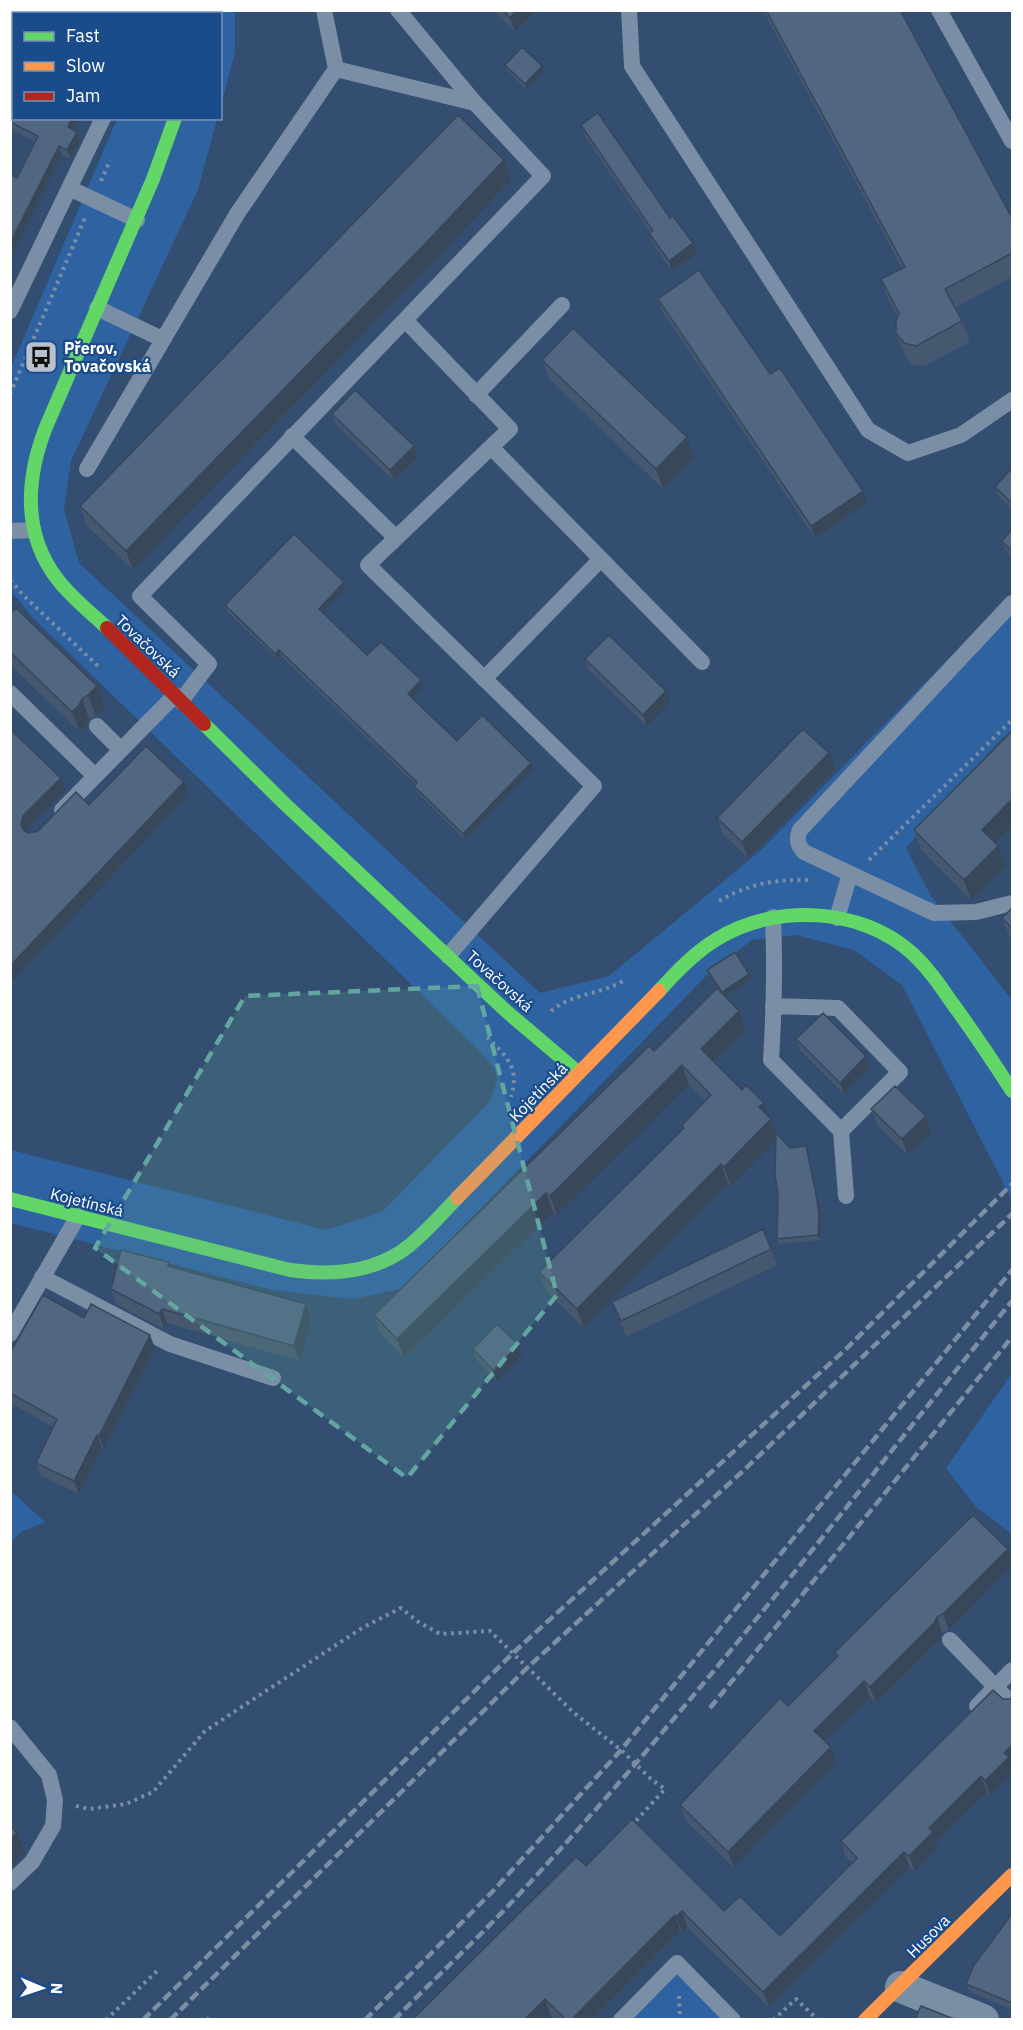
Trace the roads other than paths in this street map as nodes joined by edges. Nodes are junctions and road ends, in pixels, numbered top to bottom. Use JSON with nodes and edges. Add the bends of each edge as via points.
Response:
{"nodes":[{"id":1,"x":324,"y":10,"type":"edge"},
{"id":2,"x":398,"y":10,"type":"edge"},
{"id":3,"x":629,"y":10,"type":"edge"},
{"id":4,"x":939,"y":10,"type":"edge"},
{"id":5,"x":336,"y":69,"type":"junction"},
{"id":6,"x":475,"y":103,"type":"junction"},
{"id":7,"x":102,"y":120,"type":"edge"},
{"id":8,"x":174,"y":120,"type":"edge"},
{"id":9,"x":1012,"y":141,"type":"edge"},
{"id":10,"x":71,"y":189,"type":"junction"},
{"id":11,"x":137,"y":220,"type":"junction"},
{"id":12,"x":562,"y":305,"type":"dead end"},
{"id":13,"x":97,"y":308,"type":"junction"},
{"id":14,"x":10,"y":311,"type":"edge"},
{"id":15,"x":405,"y":320,"type":"junction"},
{"id":16,"x":162,"y":339,"type":"junction"},
{"id":17,"x":476,"y":395,"type":"junction"},
{"id":18,"x":1012,"y":400,"type":"edge"},
{"id":19,"x":292,"y":436,"type":"junction"},
{"id":20,"x":491,"y":447,"type":"junction"},
{"id":21,"x":87,"y":469,"type":"dead end"},
{"id":22,"x":33,"y":530,"type":"junction"},
{"id":23,"x":10,"y":531,"type":"edge"},
{"id":24,"x":396,"y":538,"type":"junction"},
{"id":25,"x":601,"y":559,"type":"junction"},
{"id":26,"x":1012,"y":603,"type":"edge"},
{"id":27,"x":702,"y":662,"type":"dead end"},
{"id":28,"x":484,"y":679,"type":"junction"},
{"id":29,"x":10,"y":693,"type":"edge"},
{"id":30,"x":178,"y":698,"type":"junction"},
{"id":31,"x":97,"y":726,"type":"dead end"},
{"id":32,"x":121,"y":750,"type":"junction"},
{"id":33,"x":95,"y":776,"type":"junction"},
{"id":34,"x":53,"y":819,"type":"edge"},
{"id":35,"x":850,"y":874,"type":"junction"},
{"id":36,"x":1012,"y":903,"type":"edge"},
{"id":37,"x":772,"y":916,"type":"junction"},
{"id":38,"x":837,"y":918,"type":"junction"},
{"id":39,"x":448,"y":956,"type":"junction"},
{"id":40,"x":773,"y":1006,"type":"junction"},
{"id":41,"x":579,"y":1073,"type":"junction"},
{"id":42,"x":1012,"y":1091,"type":"edge"},
{"id":43,"x":841,"y":1131,"type":"junction"},
{"id":44,"x":846,"y":1196,"type":"dead end"},
{"id":45,"x":10,"y":1199,"type":"edge"},
{"id":46,"x":78,"y":1216,"type":"junction"},
{"id":47,"x":42,"y":1277,"type":"junction"},
{"id":48,"x":10,"y":1334,"type":"edge"},
{"id":49,"x":273,"y":1378,"type":"dead end"},
{"id":50,"x":950,"y":1640,"type":"dead end"},
{"id":51,"x":1012,"y":1670,"type":"edge"},
{"id":52,"x":996,"y":1687,"type":"junction"},
{"id":53,"x":1012,"y":1704,"type":"edge"},
{"id":54,"x":963,"y":1720,"type":"edge"},
{"id":55,"x":10,"y":1727,"type":"edge"},
{"id":56,"x":1012,"y":1876,"type":"edge"},
{"id":57,"x":10,"y":1883,"type":"edge"},
{"id":58,"x":901,"y":1987,"type":"junction"},
{"id":59,"x":621,"y":2019,"type":"edge"},
{"id":60,"x":733,"y":2019,"type":"edge"},
{"id":61,"x":866,"y":2019,"type":"edge"},
{"id":62,"x":983,"y":2019,"type":"edge"}],
"edges":[{"from":1,"to":5,"type":"lane"},
{"from":2,"to":6,"type":"lane"},
{"from":3,"to":18,"type":"lane","via":[[632,66],[868,430],[908,453],[961,435]]},
{"from":4,"to":9,"type":"lane"},
{"from":5,"to":6,"type":"lane"},
{"from":5,"to":16,"type":"lane","via":[[237,214]]},
{"from":6,"to":15,"type":"lane","via":[[543,176]]},
{"from":7,"to":10,"type":"lane"},
{"from":8,"to":11,"type":"main road","name":"Tovačovská"},
{"from":10,"to":11,"type":"lane"},
{"from":10,"to":14,"type":"lane"},
{"from":11,"to":13,"type":"main road","name":"Tovačovská"},
{"from":12,"to":17,"type":"lane"},
{"from":13,"to":16,"type":"lane"},
{"from":13,"to":22,"type":"main road","name":"Tovačovská","via":[[36,459],[30,489]]},
{"from":15,"to":17,"type":"lane"},
{"from":15,"to":19,"type":"lane"},
{"from":16,"to":21,"type":"lane"},
{"from":17,"to":20,"type":"lane","via":[[510,429]]},
{"from":19,"to":24,"type":"lane"},
{"from":19,"to":30,"type":"lane","via":[[140,596],[209,664]]},
{"from":20,"to":24,"type":"lane"},
{"from":20,"to":25,"type":"lane"},
{"from":22,"to":23,"type":"lane"},
{"from":22,"to":30,"type":"main road","name":"Tovačovská","via":[[57,580]]},
{"from":24,"to":28,"type":"lane","via":[[368,565]]},
{"from":25,"to":27,"type":"lane"},
{"from":25,"to":28,"type":"lane"},
{"from":26,"to":35,"type":"lane","via":[[800,830],[798,845],[804,852]]},
{"from":28,"to":39,"type":"lane","via":[[594,786]]},
{"from":29,"to":33,"type":"lane"},
{"from":30,"to":32,"type":"lane"},
{"from":30,"to":39,"type":"main road","name":"Tovačovská"},
{"from":31,"to":32,"type":"lane"},
{"from":32,"to":33,"type":"lane"},
{"from":33,"to":34,"type":"lane"},
{"from":35,"to":36,"type":"lane","via":[[934,913],[976,912]]},
{"from":35,"to":38,"type":"lane"},
{"from":37,"to":38,"type":"main road","name":"Kojetínská"},
{"from":37,"to":40,"type":"lane"},
{"from":37,"to":41,"type":"main road","name":"Kojetínská","via":[[730,931],[697,951]]},
{"from":38,"to":42,"type":"main road","name":"Kojetínská","via":[[873,929],[901,944],[918,960]]},
{"from":39,"to":41,"type":"main road","name":"Tovačovská"},
{"from":40,"to":43,"type":"lane","via":[[771,1060]]},
{"from":40,"to":43,"type":"lane","via":[[838,1008],[900,1071]]},
{"from":41,"to":46,"type":"main road","name":"Kojetínská","via":[[410,1245],[367,1269],[324,1275],[290,1270]]},
{"from":43,"to":44,"type":"lane"},
{"from":45,"to":46,"type":"main road","name":"Kojetínská"},
{"from":46,"to":47,"type":"lane"},
{"from":47,"to":48,"type":"lane"},
{"from":47,"to":49,"type":"lane","via":[[170,1344]]},
{"from":50,"to":52,"type":"lane"},
{"from":51,"to":52,"type":"lane"},
{"from":52,"to":53,"type":"lane"},
{"from":52,"to":54,"type":"lane"},
{"from":55,"to":57,"type":"lane","via":[[49,1776],[55,1800],[52,1826],[32,1862]]},
{"from":56,"to":58,"type":"main road","name":"Husova"},
{"from":58,"to":61,"type":"main road","name":"Husova"},
{"from":58,"to":62,"type":"street"},
{"from":59,"to":60,"type":"lane","via":[[677,1963]]}]}
